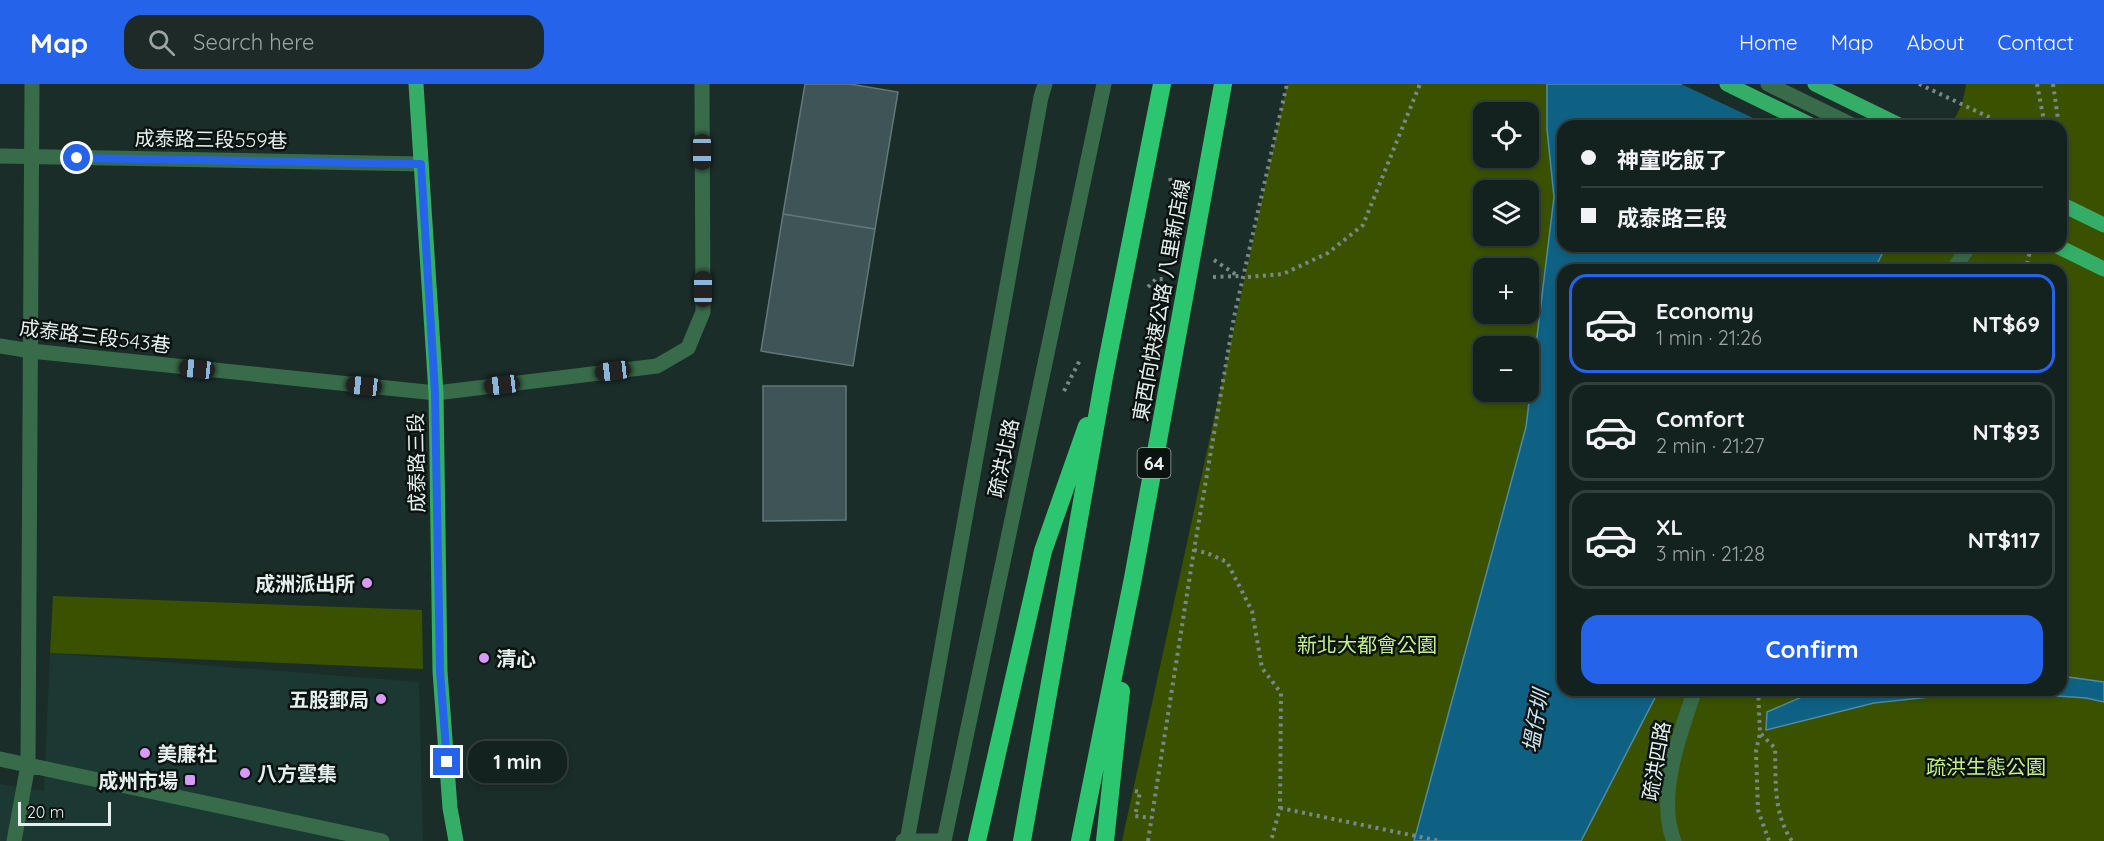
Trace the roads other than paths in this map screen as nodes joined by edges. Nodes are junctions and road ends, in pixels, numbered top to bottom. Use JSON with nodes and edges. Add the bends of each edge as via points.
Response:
{"nodes":[{"id":1,"x":32,"y":84,"type":"edge"},
{"id":2,"x":416,"y":84,"type":"edge"},
{"id":3,"x":702,"y":84,"type":"edge"},
{"id":4,"x":1046,"y":84,"type":"edge"},
{"id":5,"x":1104,"y":84,"type":"edge"},
{"id":6,"x":1162,"y":84,"type":"edge"},
{"id":7,"x":1223,"y":84,"type":"edge"},
{"id":8,"x":1728,"y":84,"type":"edge"},
{"id":9,"x":1768,"y":84,"type":"edge"},
{"id":10,"x":1815,"y":84,"type":"edge"},
{"id":11,"x":1801,"y":120,"type":"edge"},
{"id":12,"x":1842,"y":120,"type":"edge"},
{"id":13,"x":1889,"y":120,"type":"edge"},
{"id":14,"x":0,"y":156,"type":"edge"},
{"id":15,"x":32,"y":157,"type":"junction"},
{"id":16,"x":421,"y":164,"type":"junction"},
{"id":17,"x":2067,"y":207,"type":"edge"},
{"id":18,"x":2104,"y":225,"type":"edge"},
{"id":19,"x":2067,"y":251,"type":"edge"},
{"id":20,"x":2104,"y":269,"type":"edge"},
{"id":21,"x":0,"y":346,"type":"edge"},
{"id":22,"x":31,"y":351,"type":"junction"},
{"id":23,"x":1104,"y":376,"type":"junction"},
{"id":24,"x":435,"y":393,"type":"junction"},
{"id":25,"x":1133,"y":578,"type":"junction"},
{"id":26,"x":1693,"y":696,"type":"edge"},
{"id":27,"x":0,"y":759,"type":"edge"},
{"id":28,"x":28,"y":765,"type":"junction"},
{"id":29,"x":14,"y":841,"type":"edge"},
{"id":30,"x":382,"y":841,"type":"edge"},
{"id":31,"x":456,"y":841,"type":"edge"},
{"id":32,"x":906,"y":841,"type":"edge"},
{"id":33,"x":944,"y":841,"type":"edge"},
{"id":34,"x":977,"y":841,"type":"edge"},
{"id":35,"x":1022,"y":841,"type":"edge"},
{"id":36,"x":1080,"y":841,"type":"edge"},
{"id":37,"x":1105,"y":841,"type":"edge"},
{"id":38,"x":1674,"y":841,"type":"edge"}],
"edges":[{"from":1,"to":15,"type":"street"},
{"from":2,"to":16,"type":"main road","name":"成泰路三段"},
{"from":3,"to":24,"type":"street","name":"成泰路三段543巷","via":[[703,312],[688,348],[657,366]]},
{"from":4,"to":32,"type":"street","name":"疏洪北路"},
{"from":5,"to":33,"type":"street","name":"疏洪北路"},
{"from":6,"to":23,"type":"highway","name":"東西向快速公路 八里新店線"},
{"from":7,"to":25,"type":"highway","name":"東西向快速公路 八里新店線","number":"64"},
{"from":8,"to":11,"type":"main road"},
{"from":9,"to":12,"type":"street"},
{"from":10,"to":13,"type":"main road"},
{"from":14,"to":15,"type":"street","name":"成泰路三段559巷"},
{"from":15,"to":16,"type":"street","name":"成泰路三段559巷"},
{"from":15,"to":22,"type":"street"},
{"from":16,"to":24,"type":"main road","name":"成泰路三段"},
{"from":17,"to":18,"type":"main road"},
{"from":19,"to":20,"type":"main road"},
{"from":21,"to":22,"type":"street","name":"成泰路三段543巷"},
{"from":22,"to":24,"type":"street","name":"成泰路三段543巷"},
{"from":22,"to":28,"type":"street"},
{"from":23,"to":34,"type":"highway","via":[[1043,551]]},
{"from":23,"to":35,"type":"highway","name":"東西向快速公路 八里新店線"},
{"from":24,"to":31,"type":"main road","name":"成泰路三段","via":[[440,671]]},
{"from":25,"to":36,"type":"highway","name":"東西向快速公路 八里新店線","number":"64"},
{"from":25,"to":37,"type":"highway"},
{"from":26,"to":38,"type":"street","name":"疏洪四路","via":[[1669,785],[1668,812]]},
{"from":27,"to":28,"type":"street"},
{"from":28,"to":29,"type":"street"},
{"from":28,"to":30,"type":"street"},
{"from":32,"to":33,"type":"street"}]}
